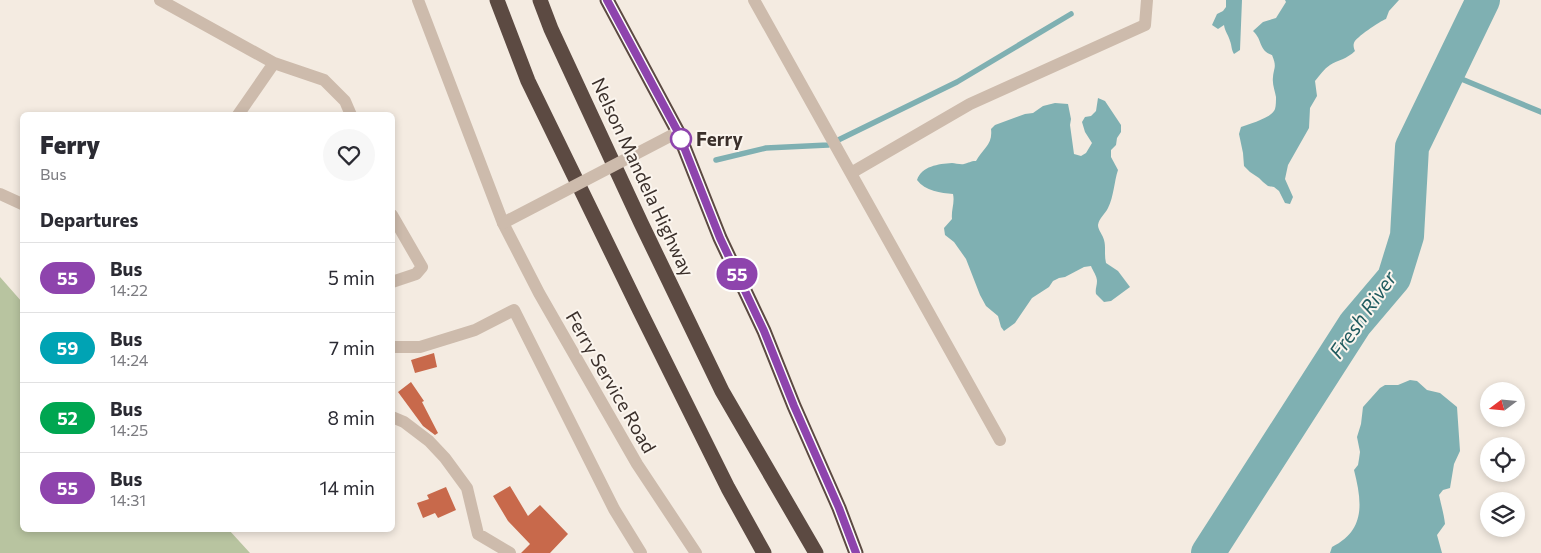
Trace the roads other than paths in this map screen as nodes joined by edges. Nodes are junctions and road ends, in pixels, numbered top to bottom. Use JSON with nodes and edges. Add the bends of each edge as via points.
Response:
{"nodes":[{"id":1,"x":160,"y":0,"type":"edge"},
{"id":2,"x":418,"y":0,"type":"edge"},
{"id":3,"x":497,"y":0,"type":"edge"},
{"id":4,"x":540,"y":0,"type":"edge"},
{"id":5,"x":607,"y":0,"type":"edge"},
{"id":6,"x":754,"y":0,"type":"edge"},
{"id":7,"x":1147,"y":0,"type":"edge"},
{"id":8,"x":274,"y":63,"type":"junction"},
{"id":9,"x":240,"y":112,"type":"edge"},
{"id":10,"x":349,"y":112,"type":"edge"},
{"id":11,"x":678,"y":132,"type":"junction"},
{"id":12,"x":851,"y":173,"type":"junction"},
{"id":13,"x":0,"y":194,"type":"edge"},
{"id":14,"x":20,"y":203,"type":"edge"},
{"id":15,"x":395,"y":219,"type":"edge"},
{"id":16,"x":504,"y":224,"type":"junction"},
{"id":17,"x":395,"y":281,"type":"edge"},
{"id":18,"x":395,"y":347,"type":"edge"},
{"id":19,"x":395,"y":418,"type":"edge"},
{"id":20,"x":1000,"y":440,"type":"dead end"},
{"id":21,"x":510,"y":553,"type":"edge"},
{"id":22,"x":641,"y":553,"type":"edge"},
{"id":23,"x":696,"y":553,"type":"edge"},
{"id":24,"x":764,"y":553,"type":"edge"},
{"id":25,"x":816,"y":553,"type":"edge"},
{"id":26,"x":856,"y":553,"type":"edge"}],
"edges":[{"from":1,"to":8,"type":"street"},
{"from":2,"to":16,"type":"street","name":"Ferry Service Road"},
{"from":3,"to":24,"type":"highway","via":[[532,90],[719,470]]},
{"from":4,"to":25,"type":"highway","name":"Nelson Mandela Highway","via":[[641,223],[722,391]]},
{"from":5,"to":11,"type":"highway"},
{"from":6,"to":12,"type":"street"},
{"from":7,"to":12,"type":"street","via":[[1145,25],[970,104]]},
{"from":8,"to":9,"type":"street"},
{"from":8,"to":10,"type":"street","via":[[324,80],[345,101]]},
{"from":11,"to":16,"type":"street","bridge":true},
{"from":11,"to":26,"type":"highway","via":[[720,238],[764,331]]},
{"from":12,"to":20,"type":"street"},
{"from":13,"to":14,"type":"street"},
{"from":15,"to":17,"type":"street","via":[[422,267],[416,274]]},
{"from":16,"to":23,"type":"street","name":"Ferry Service Road","via":[[539,293],[637,464]]},
{"from":18,"to":22,"type":"street","via":[[420,347],[475,330],[514,310],[614,509]]},
{"from":19,"to":21,"type":"street","via":[[428,441],[445,458],[467,488],[478,534]]}]}
